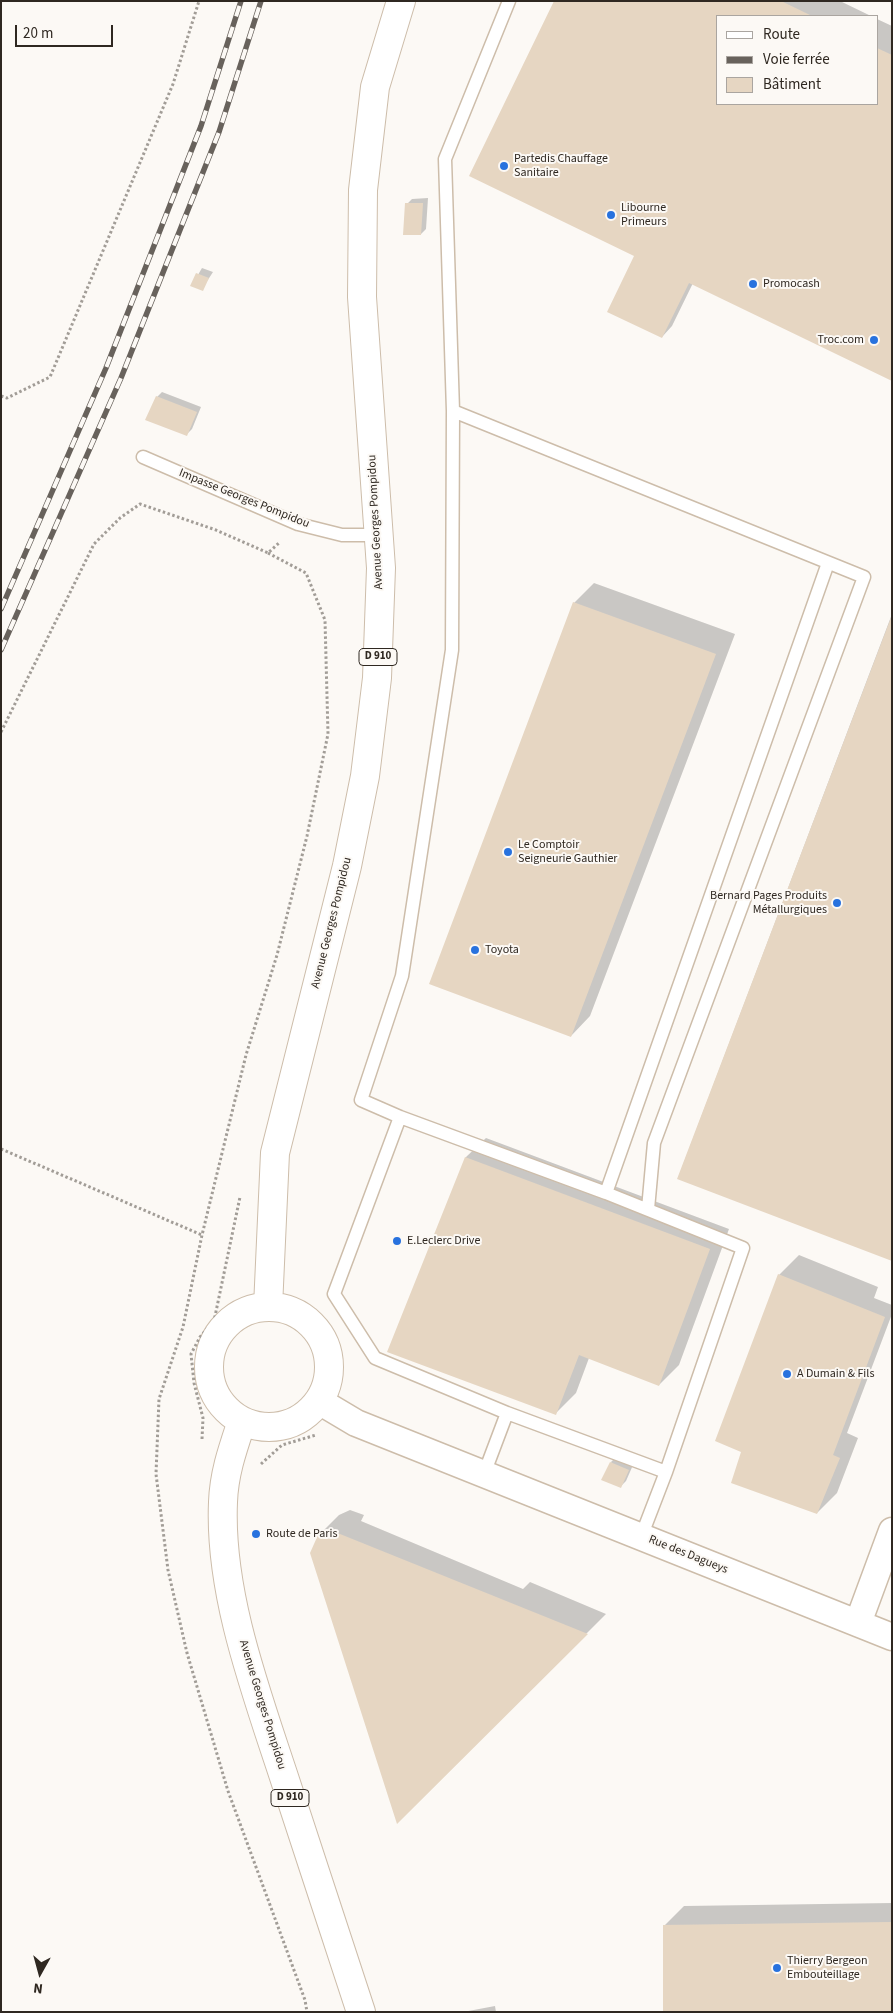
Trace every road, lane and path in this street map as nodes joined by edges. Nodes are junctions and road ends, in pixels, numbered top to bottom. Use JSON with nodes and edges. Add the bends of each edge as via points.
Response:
{"nodes":[{"id":1,"x":199,"y":1,"type":"edge"},
{"id":2,"x":401,"y":1,"type":"edge"},
{"id":3,"x":509,"y":1,"type":"edge"},
{"id":4,"x":1,"y":396,"type":"edge"},
{"id":5,"x":453,"y":411,"type":"junction"},
{"id":6,"x":143,"y":457,"type":"dead end"},
{"id":7,"x":298,"y":524,"type":"junction"},
{"id":8,"x":378,"y":535,"type":"junction"},
{"id":9,"x":828,"y":563,"type":"junction"},
{"id":10,"x":1,"y":732,"type":"edge"},
{"id":11,"x":400,"y":1117,"type":"junction"},
{"id":12,"x":1,"y":1149,"type":"edge"},
{"id":13,"x":606,"y":1192,"type":"junction"},
{"id":14,"x":241,"y":1195,"type":"dead end"},
{"id":15,"x":648,"y":1209,"type":"junction"},
{"id":16,"x":202,"y":1235,"type":"dead end"},
{"id":17,"x":268,"y":1307,"type":"junction"},
{"id":18,"x":214,"y":1320,"type":"dead end"},
{"id":19,"x":319,"y":1401,"type":"junction"},
{"id":20,"x":507,"y":1413,"type":"junction"},
{"id":21,"x":242,"y":1421,"type":"junction"},
{"id":22,"x":356,"y":1423,"type":"junction"},
{"id":23,"x":257,"y":1468,"type":"dead end"},
{"id":24,"x":666,"y":1472,"type":"junction"},
{"id":25,"x":484,"y":1474,"type":"junction"},
{"id":26,"x":892,"y":1531,"type":"edge"},
{"id":27,"x":641,"y":1537,"type":"junction"},
{"id":28,"x":858,"y":1623,"type":"junction"},
{"id":29,"x":892,"y":1637,"type":"edge"},
{"id":30,"x":361,"y":2012,"type":"edge"}],
"edges":[{"from":1,"to":4,"type":"path","via":[[172,84],[50,377],[7,398]]},
{"from":2,"to":8,"type":"main road","name":"Avenue Georges Pompidou","number":"D 910","via":[[374,87],[363,190],[362,297]]},
{"from":3,"to":5,"type":"lane","via":[[445,159]]},
{"from":5,"to":9,"type":"lane"},
{"from":5,"to":11,"type":"lane","via":[[452,650],[402,976],[361,1100]]},
{"from":6,"to":7,"type":"lane","name":"Impasse Georges Pompidou"},
{"from":7,"to":8,"type":"lane","name":"Impasse Georges Pompidou","via":[[342,535]]},
{"from":7,"to":10,"type":"path","via":[[268,553],[216,530],[140,504],[120,518],[94,544]]},
{"from":8,"to":17,"type":"main road","name":"Avenue Georges Pompidou","number":"D 910","via":[[381,568],[377,678],[365,776],[347,866],[275,1153]]},
{"from":9,"to":13,"type":"lane"},
{"from":9,"to":15,"type":"lane","via":[[864,577],[654,1142]]},
{"from":11,"to":13,"type":"lane"},
{"from":11,"to":20,"type":"lane","via":[[334,1294],[375,1358]]},
{"from":12,"to":16,"type":"path"},
{"from":13,"to":15,"type":"lane"},
{"from":14,"to":18,"type":"path"},
{"from":15,"to":24,"type":"lane","via":[[743,1248]]},
{"from":17,"to":19,"type":"main road","via":[[287,1310],[318,1330],[330,1365],[327,1384]]},
{"from":17,"to":21,"type":"main road","via":[[248,1310],[231,1320],[218,1335],[210,1354],[209,1374],[215,1393],[226,1410]]},
{"from":19,"to":21,"type":"main road","via":[[308,1414],[293,1423],[259,1427]]},
{"from":19,"to":22,"type":"street","name":"Rue des Dagueys"},
{"from":20,"to":24,"type":"lane"},
{"from":20,"to":25,"type":"lane"},
{"from":21,"to":30,"type":"main road","name":"Avenue Georges Pompidou","number":"D 910","via":[[226,1471],[223,1502],[223,1546],[233,1605],[259,1701]]},
{"from":22,"to":23,"type":"path","via":[[282,1445]]},
{"from":22,"to":25,"type":"street","name":"Rue des Dagueys"},
{"from":24,"to":27,"type":"lane"},
{"from":25,"to":27,"type":"street","name":"Rue des Dagueys"},
{"from":26,"to":28,"type":"street"},
{"from":27,"to":28,"type":"street","name":"Rue des Dagueys"},
{"from":28,"to":29,"type":"street","name":"Rue des Dagueys"}]}
